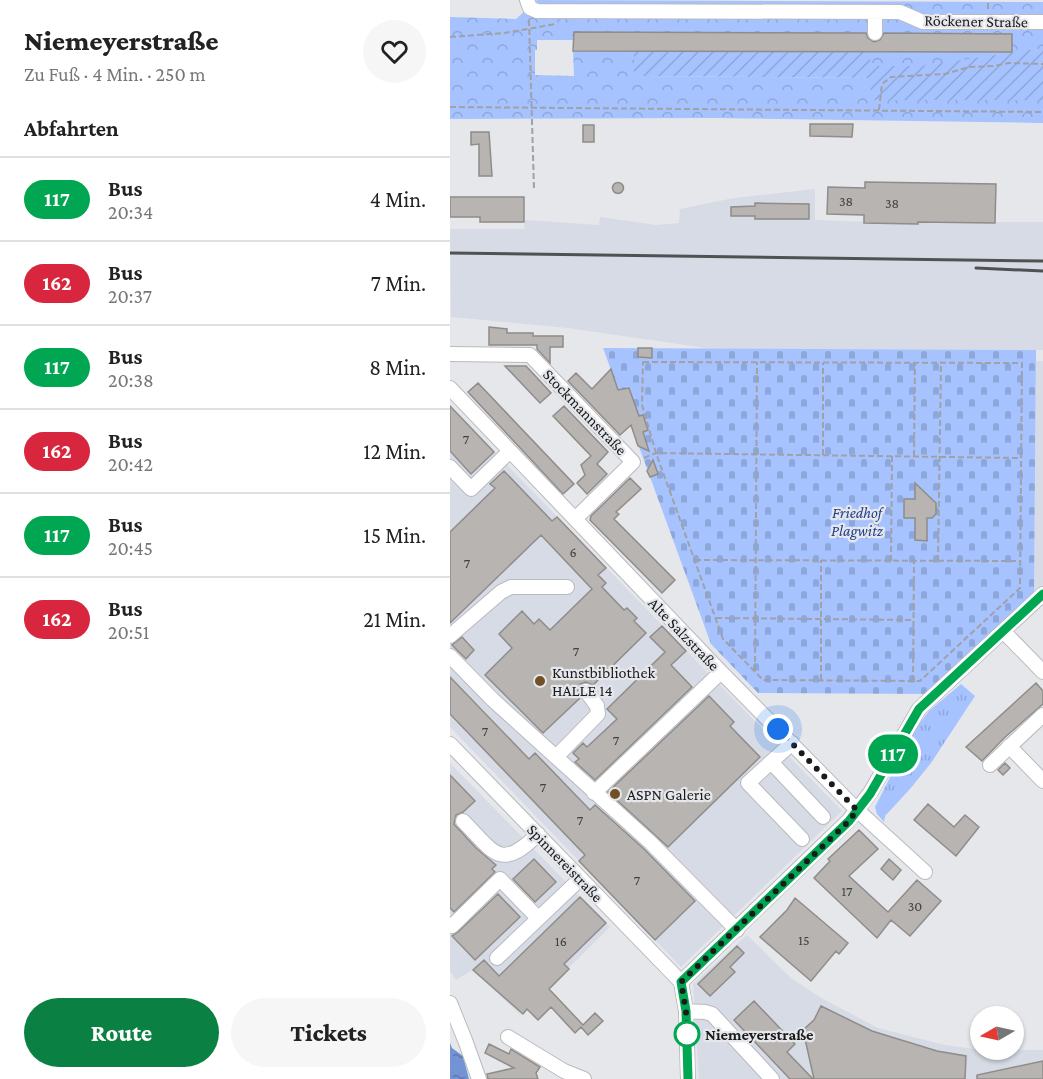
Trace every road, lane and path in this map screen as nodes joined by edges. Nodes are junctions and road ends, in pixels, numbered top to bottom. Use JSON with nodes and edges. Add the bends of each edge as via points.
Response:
{"nodes":[{"id":1,"x":529,"y":4,"type":"edge"},
{"id":2,"x":574,"y":11,"type":"junction"},
{"id":3,"x":875,"y":13,"type":"junction"},
{"id":4,"x":1043,"y":22,"type":"edge"},
{"id":5,"x":529,"y":29,"type":"junction"},
{"id":6,"x":875,"y":33,"type":"dead end"},
{"id":7,"x":450,"y":37,"type":"edge"},
{"id":8,"x":1043,"y":64,"type":"edge"},
{"id":9,"x":450,"y":107,"type":"edge"},
{"id":10,"x":531,"y":108,"type":"junction"},
{"id":11,"x":879,"y":110,"type":"junction"},
{"id":12,"x":1043,"y":112,"type":"edge"},
{"id":13,"x":534,"y":189,"type":"dead end"},
{"id":14,"x":450,"y":354,"type":"edge"},
{"id":15,"x":757,"y":362,"type":"junction"},
{"id":16,"x":823,"y":363,"type":"junction"},
{"id":17,"x":915,"y":363,"type":"junction"},
{"id":18,"x":941,"y":363,"type":"junction"},
{"id":19,"x":450,"y":388,"type":"edge"},
{"id":20,"x":510,"y":451,"type":"junction"},
{"id":21,"x":656,"y":453,"type":"junction"},
{"id":22,"x":756,"y":454,"type":"junction"},
{"id":23,"x":822,"y":455,"type":"junction"},
{"id":24,"x":892,"y":456,"type":"junction"},
{"id":25,"x":914,"y":456,"type":"junction"},
{"id":26,"x":940,"y":457,"type":"junction"},
{"id":27,"x":1021,"y":458,"type":"junction"},
{"id":28,"x":633,"y":462,"type":"junction"},
{"id":29,"x":450,"y":467,"type":"edge"},
{"id":30,"x":575,"y":519,"type":"junction"},
{"id":31,"x":695,"y":560,"type":"junction"},
{"id":32,"x":756,"y":560,"type":"junction"},
{"id":33,"x":821,"y":560,"type":"junction"},
{"id":34,"x":891,"y":561,"type":"junction"},
{"id":35,"x":914,"y":561,"type":"junction"},
{"id":36,"x":938,"y":561,"type":"junction"},
{"id":37,"x":1021,"y":561,"type":"junction"},
{"id":38,"x":567,"y":586,"type":"dead end"},
{"id":39,"x":1043,"y":594,"type":"edge"},
{"id":40,"x":716,"y":618,"type":"junction"},
{"id":41,"x":756,"y":619,"type":"junction"},
{"id":42,"x":821,"y":620,"type":"junction"},
{"id":43,"x":913,"y":620,"type":"junction"},
{"id":44,"x":1003,"y":632,"type":"junction"},
{"id":45,"x":450,"y":636,"type":"edge"},
{"id":46,"x":450,"y":656,"type":"edge"},
{"id":47,"x":721,"y":672,"type":"junction"},
{"id":48,"x":755,"y":672,"type":"junction"},
{"id":49,"x":1043,"y":672,"type":"edge"},
{"id":50,"x":821,"y":680,"type":"junction"},
{"id":51,"x":913,"y":681,"type":"junction"},
{"id":52,"x":586,"y":691,"type":"dead end"},
{"id":53,"x":1043,"y":716,"type":"edge"},
{"id":54,"x":792,"y":743,"type":"junction"},
{"id":55,"x":450,"y":744,"type":"edge"},
{"id":56,"x":1009,"y":746,"type":"junction"},
{"id":57,"x":556,"y":756,"type":"junction"},
{"id":58,"x":771,"y":762,"type":"junction"},
{"id":59,"x":990,"y":765,"type":"dead end"},
{"id":60,"x":1043,"y":781,"type":"edge"},
{"id":61,"x":594,"y":793,"type":"junction"},
{"id":62,"x":857,"y":810,"type":"junction"},
{"id":63,"x":823,"y":817,"type":"dead end"},
{"id":64,"x":464,"y":821,"type":"dead end"},
{"id":65,"x":538,"y":834,"type":"junction"},
{"id":66,"x":802,"y":839,"type":"dead end"},
{"id":67,"x":505,"y":855,"type":"junction"},
{"id":68,"x":925,"y":872,"type":"dead end"},
{"id":69,"x":500,"y":879,"type":"junction"},
{"id":70,"x":580,"y":879,"type":"junction"},
{"id":71,"x":538,"y":918,"type":"junction"},
{"id":72,"x":450,"y":925,"type":"edge"},
{"id":73,"x":737,"y":930,"type":"junction"},
{"id":74,"x":497,"y":957,"type":"dead end"},
{"id":75,"x":681,"y":982,"type":"junction"},
{"id":76,"x":450,"y":1003,"type":"edge"},
{"id":77,"x":686,"y":1011,"type":"junction"},
{"id":78,"x":508,"y":1037,"type":"dead end"},
{"id":79,"x":479,"y":1079,"type":"edge"},
{"id":80,"x":584,"y":1079,"type":"edge"},
{"id":81,"x":688,"y":1079,"type":"edge"},
{"id":82,"x":772,"y":1079,"type":"edge"}],
"edges":[{"from":1,"to":2,"type":"street","name":"Röckener Straße","via":[[537,11]]},
{"from":2,"to":3,"type":"street","name":"Röckener Straße"},
{"from":2,"to":5,"type":"path","via":[[570,21]]},
{"from":3,"to":4,"type":"street","name":"Röckener Straße","via":[[900,12],[923,22]]},
{"from":3,"to":6,"type":"street"},
{"from":5,"to":7,"type":"path"},
{"from":5,"to":10,"type":"path"},
{"from":8,"to":11,"type":"path","via":[[1009,63],[945,74],[891,77],[882,84]]},
{"from":9,"to":10,"type":"path"},
{"from":10,"to":11,"type":"path"},
{"from":10,"to":13,"type":"path"},
{"from":11,"to":12,"type":"path"},
{"from":14,"to":28,"type":"street","name":"Stockmannstraße","via":[[530,355]]},
{"from":15,"to":16,"type":"path"},
{"from":15,"to":21,"type":"path","via":[[643,362],[642,405]]},
{"from":15,"to":22,"type":"path"},
{"from":16,"to":17,"type":"path"},
{"from":16,"to":23,"type":"path"},
{"from":17,"to":18,"type":"path"},
{"from":17,"to":25,"type":"path"},
{"from":18,"to":26,"type":"path"},
{"from":18,"to":27,"type":"path","via":[[1022,363]]},
{"from":19,"to":20,"type":"street","name":"Alte Salzstraße"},
{"from":20,"to":29,"type":"street","via":[[471,489]]},
{"from":20,"to":30,"type":"street","name":"Alte Salzstraße"},
{"from":21,"to":22,"type":"path"},
{"from":21,"to":28,"type":"path"},
{"from":21,"to":31,"type":"path"},
{"from":22,"to":23,"type":"path"},
{"from":22,"to":32,"type":"path"},
{"from":23,"to":24,"type":"path"},
{"from":24,"to":25,"type":"path"},
{"from":24,"to":34,"type":"path"},
{"from":25,"to":26,"type":"path"},
{"from":26,"to":27,"type":"path"},
{"from":26,"to":36,"type":"path"},
{"from":27,"to":37,"type":"path"},
{"from":28,"to":30,"type":"street","name":"Stockmannstraße"},
{"from":30,"to":47,"type":"street","name":"Alte Salzstraße"},
{"from":31,"to":32,"type":"path"},
{"from":31,"to":40,"type":"path"},
{"from":32,"to":33,"type":"path"},
{"from":32,"to":41,"type":"path"},
{"from":33,"to":34,"type":"path"},
{"from":33,"to":42,"type":"path"},
{"from":34,"to":35,"type":"path"},
{"from":35,"to":36,"type":"path"},
{"from":35,"to":43,"type":"path"},
{"from":36,"to":37,"type":"path"},
{"from":37,"to":51,"type":"path","via":[[1020,588],[920,681]]},
{"from":38,"to":45,"type":"street","via":[[511,587]]},
{"from":39,"to":44,"type":"street"},
{"from":40,"to":41,"type":"path"},
{"from":40,"to":48,"type":"path","via":[[723,639]]},
{"from":41,"to":42,"type":"path"},
{"from":41,"to":48,"type":"path"},
{"from":42,"to":43,"type":"path"},
{"from":42,"to":50,"type":"path"},
{"from":43,"to":51,"type":"path"},
{"from":44,"to":49,"type":"street"},
{"from":44,"to":62,"type":"street","via":[[919,709]]},
{"from":46,"to":57,"type":"street"},
{"from":47,"to":54,"type":"street","name":"Alte Salzstraße"},
{"from":47,"to":61,"type":"street"},
{"from":48,"to":50,"type":"path","via":[[763,680]]},
{"from":50,"to":51,"type":"path"},
{"from":52,"to":57,"type":"street","via":[[598,714]]},
{"from":53,"to":56,"type":"street"},
{"from":54,"to":58,"type":"street"},
{"from":54,"to":62,"type":"street","name":"Alte Salzstraße"},
{"from":55,"to":65,"type":"street","name":"Spinnereistraße"},
{"from":56,"to":59,"type":"street"},
{"from":56,"to":60,"type":"street"},
{"from":57,"to":61,"type":"street"},
{"from":58,"to":63,"type":"street"},
{"from":58,"to":66,"type":"street","via":[[748,783]]},
{"from":61,"to":73,"type":"street","via":[[650,842]]},
{"from":62,"to":68,"type":"street","name":"Alte Salzstraße"},
{"from":62,"to":73,"type":"street"},
{"from":64,"to":67,"type":"street","via":[[494,851]]},
{"from":65,"to":67,"type":"street","via":[[518,852]]},
{"from":65,"to":70,"type":"street","name":"Spinnereistraße"},
{"from":67,"to":69,"type":"street","via":[[506,873]]},
{"from":69,"to":71,"type":"street"},
{"from":69,"to":72,"type":"street"},
{"from":70,"to":71,"type":"street"},
{"from":70,"to":75,"type":"street","name":"Spinnereistraße"},
{"from":71,"to":74,"type":"street"},
{"from":73,"to":75,"type":"street"},
{"from":75,"to":77,"type":"street"},
{"from":76,"to":79,"type":"street"},
{"from":77,"to":81,"type":"street"},
{"from":77,"to":82,"type":"street","via":[[712,1014]]},
{"from":78,"to":80,"type":"street"}]}
